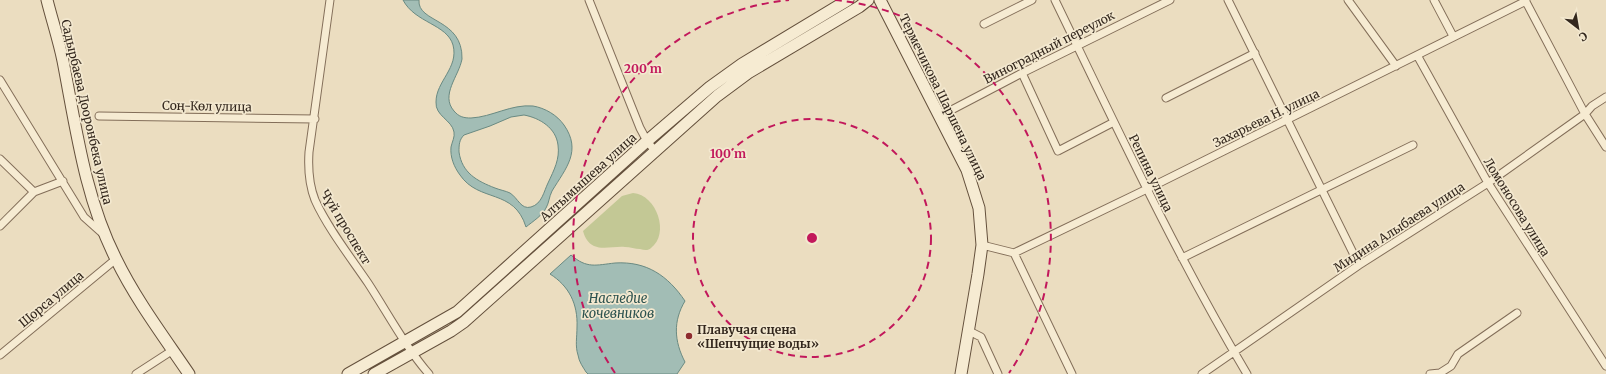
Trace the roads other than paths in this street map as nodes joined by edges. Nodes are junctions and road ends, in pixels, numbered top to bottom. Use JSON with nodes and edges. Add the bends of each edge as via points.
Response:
{"nodes":[{"id":1,"x":47,"y":0,"type":"edge"},
{"id":2,"x":330,"y":0,"type":"edge"},
{"id":3,"x":589,"y":0,"type":"edge"},
{"id":4,"x":848,"y":0,"type":"edge"},
{"id":5,"x":868,"y":0,"type":"edge"},
{"id":6,"x":880,"y":0,"type":"edge"},
{"id":7,"x":1032,"y":0,"type":"edge"},
{"id":8,"x":1055,"y":0,"type":"edge"},
{"id":9,"x":1170,"y":0,"type":"edge"},
{"id":10,"x":1228,"y":0,"type":"edge"},
{"id":11,"x":1348,"y":0,"type":"edge"},
{"id":12,"x":1434,"y":0,"type":"edge"},
{"id":13,"x":1525,"y":0,"type":"edge"},
{"id":14,"x":984,"y":24,"type":"dead end"},
{"id":15,"x":1453,"y":36,"type":"junction"},
{"id":16,"x":1077,"y":46,"type":"junction"},
{"id":17,"x":1255,"y":53,"type":"junction"},
{"id":18,"x":1417,"y":55,"type":"junction"},
{"id":19,"x":1396,"y":66,"type":"junction"},
{"id":20,"x":1022,"y":73,"type":"junction"},
{"id":21,"x":0,"y":80,"type":"edge"},
{"id":22,"x":1606,"y":97,"type":"edge"},
{"id":23,"x":1166,"y":98,"type":"dead end"},
{"id":24,"x":1585,"y":114,"type":"junction"},
{"id":25,"x":99,"y":116,"type":"dead end"},
{"id":26,"x":940,"y":116,"type":"junction"},
{"id":27,"x":315,"y":119,"type":"junction"},
{"id":28,"x":1288,"y":119,"type":"junction"},
{"id":29,"x":1114,"y":122,"type":"junction"},
{"id":30,"x":647,"y":141,"type":"junction"},
{"id":31,"x":1413,"y":145,"type":"dead end"},
{"id":32,"x":1606,"y":147,"type":"edge"},
{"id":33,"x":655,"y":151,"type":"junction"},
{"id":34,"x":0,"y":159,"type":"edge"},
{"id":35,"x":63,"y":181,"type":"junction"},
{"id":36,"x":1488,"y":183,"type":"junction"},
{"id":37,"x":1322,"y":189,"type":"junction"},
{"id":38,"x":1147,"y":190,"type":"junction"},
{"id":39,"x":34,"y":192,"type":"junction"},
{"id":40,"x":0,"y":226,"type":"edge"},
{"id":41,"x":106,"y":237,"type":"junction"},
{"id":42,"x":982,"y":245,"type":"junction"},
{"id":43,"x":1014,"y":253,"type":"junction"},
{"id":44,"x":1182,"y":258,"type":"junction"},
{"id":45,"x":116,"y":259,"type":"junction"},
{"id":46,"x":1359,"y":265,"type":"junction"},
{"id":47,"x":1517,"y":313,"type":"dead end"},
{"id":48,"x":969,"y":331,"type":"junction"},
{"id":49,"x":406,"y":342,"type":"junction"},
{"id":50,"x":173,"y":350,"type":"junction"},
{"id":51,"x":413,"y":352,"type":"junction"},
{"id":52,"x":1234,"y":352,"type":"junction"},
{"id":53,"x":0,"y":355,"type":"edge"},
{"id":54,"x":1606,"y":366,"type":"edge"},
{"id":55,"x":136,"y":374,"type":"edge"},
{"id":56,"x":189,"y":374,"type":"edge"},
{"id":57,"x":348,"y":374,"type":"edge"},
{"id":58,"x":374,"y":374,"type":"edge"},
{"id":59,"x":429,"y":374,"type":"edge"},
{"id":60,"x":961,"y":374,"type":"edge"},
{"id":61,"x":998,"y":374,"type":"edge"},
{"id":62,"x":1072,"y":374,"type":"edge"},
{"id":63,"x":1202,"y":374,"type":"edge"},
{"id":64,"x":1247,"y":374,"type":"edge"},
{"id":65,"x":1430,"y":374,"type":"edge"}],
"edges":[{"from":1,"to":41,"type":"street","name":"Садырбаева Дооронбека улица","via":[[94,206]]},
{"from":2,"to":27,"type":"street","name":"Чүй проспект"},
{"from":3,"to":30,"type":"street"},
{"from":4,"to":30,"type":"street","name":"Алтымышева улица","via":[[735,69]]},
{"from":5,"to":33,"type":"street","via":[[748,73],[717,96]]},
{"from":6,"to":26,"type":"street","name":"Термечикова Шаршена улица"},
{"from":7,"to":14,"type":"street"},
{"from":8,"to":16,"type":"street","name":"Репина улица"},
{"from":9,"to":16,"type":"street","name":"Виноградный переулок"},
{"from":10,"to":17,"type":"street"},
{"from":11,"to":19,"type":"street"},
{"from":12,"to":15,"type":"street"},
{"from":13,"to":15,"type":"street","name":"Захарьева Н. улица"},
{"from":13,"to":24,"type":"street"},
{"from":15,"to":18,"type":"street","name":"Захарьева Н. улица"},
{"from":16,"to":20,"type":"street","name":"Виноградный переулок"},
{"from":16,"to":29,"type":"street","name":"Репина улица"},
{"from":17,"to":23,"type":"street"},
{"from":17,"to":28,"type":"street"},
{"from":18,"to":19,"type":"street","name":"Захарьева Н. улица"},
{"from":18,"to":36,"type":"street","name":"Ломоносова улица"},
{"from":19,"to":28,"type":"street","name":"Захарьева Н. улица"},
{"from":20,"to":26,"type":"street","name":"Виноградный переулок"},
{"from":20,"to":29,"type":"street","via":[[1058,151]]},
{"from":21,"to":35,"type":"street"},
{"from":22,"to":24,"type":"street","name":"Мидина Алыбаева улица"},
{"from":24,"to":32,"type":"street"},
{"from":24,"to":36,"type":"street","name":"Мидина Алыбаева улица"},
{"from":25,"to":27,"type":"street","name":"Соң-Көл улица"},
{"from":26,"to":42,"type":"street","name":"Термечикова Шаршена улица","via":[[974,189],[979,208]]},
{"from":27,"to":49,"type":"street","name":"Чүй проспект","via":[[309,164],[311,189],[330,226]]},
{"from":28,"to":37,"type":"street"},
{"from":28,"to":38,"type":"street","name":"Захарьева Н. улица"},
{"from":29,"to":38,"type":"street","name":"Репина улица"},
{"from":30,"to":33,"type":"street"},
{"from":30,"to":49,"type":"street","name":"Алтымышева улица","via":[[468,303],[444,321]]},
{"from":31,"to":37,"type":"street"},
{"from":33,"to":51,"type":"street","via":[[464,322]]},
{"from":34,"to":39,"type":"street"},
{"from":35,"to":39,"type":"street"},
{"from":35,"to":41,"type":"street","via":[[84,217]]},
{"from":36,"to":46,"type":"street","name":"Мидина Алыбаева улица"},
{"from":36,"to":54,"type":"street","name":"Ломоносова улица"},
{"from":37,"to":44,"type":"street"},
{"from":37,"to":46,"type":"street"},
{"from":38,"to":43,"type":"street","name":"Захарьева Н. улица"},
{"from":38,"to":44,"type":"street","name":"Репина улица"},
{"from":39,"to":40,"type":"street"},
{"from":41,"to":45,"type":"street","name":"Садырбаева Дооронбека улица"},
{"from":42,"to":43,"type":"street"},
{"from":42,"to":48,"type":"street","name":"Термечикова Шаршена улица"},
{"from":43,"to":62,"type":"street"},
{"from":44,"to":52,"type":"street","name":"Репина улица"},
{"from":45,"to":50,"type":"street","name":"Садырбаева Дооронбека улица"},
{"from":45,"to":53,"type":"street","name":"Щорса улица"},
{"from":46,"to":52,"type":"street","name":"Мидина Алыбаева улица"},
{"from":47,"to":65,"type":"street","via":[[1458,354],[1451,366],[1440,373]]},
{"from":48,"to":60,"type":"street","name":"Термечикова Шаршена улица"},
{"from":48,"to":61,"type":"street","via":[[981,337]]},
{"from":49,"to":51,"type":"street","name":"Чүй проспект"},
{"from":49,"to":57,"type":"street","name":"Алтымышева улица"},
{"from":50,"to":55,"type":"street"},
{"from":50,"to":56,"type":"street","name":"Садырбаева Дооронбека улица"},
{"from":51,"to":58,"type":"street"},
{"from":51,"to":59,"type":"street","name":"Чүй проспект"},
{"from":52,"to":63,"type":"street","name":"Мидина Алыбаева улица"},
{"from":52,"to":64,"type":"street","name":"Репина улица"}]}
